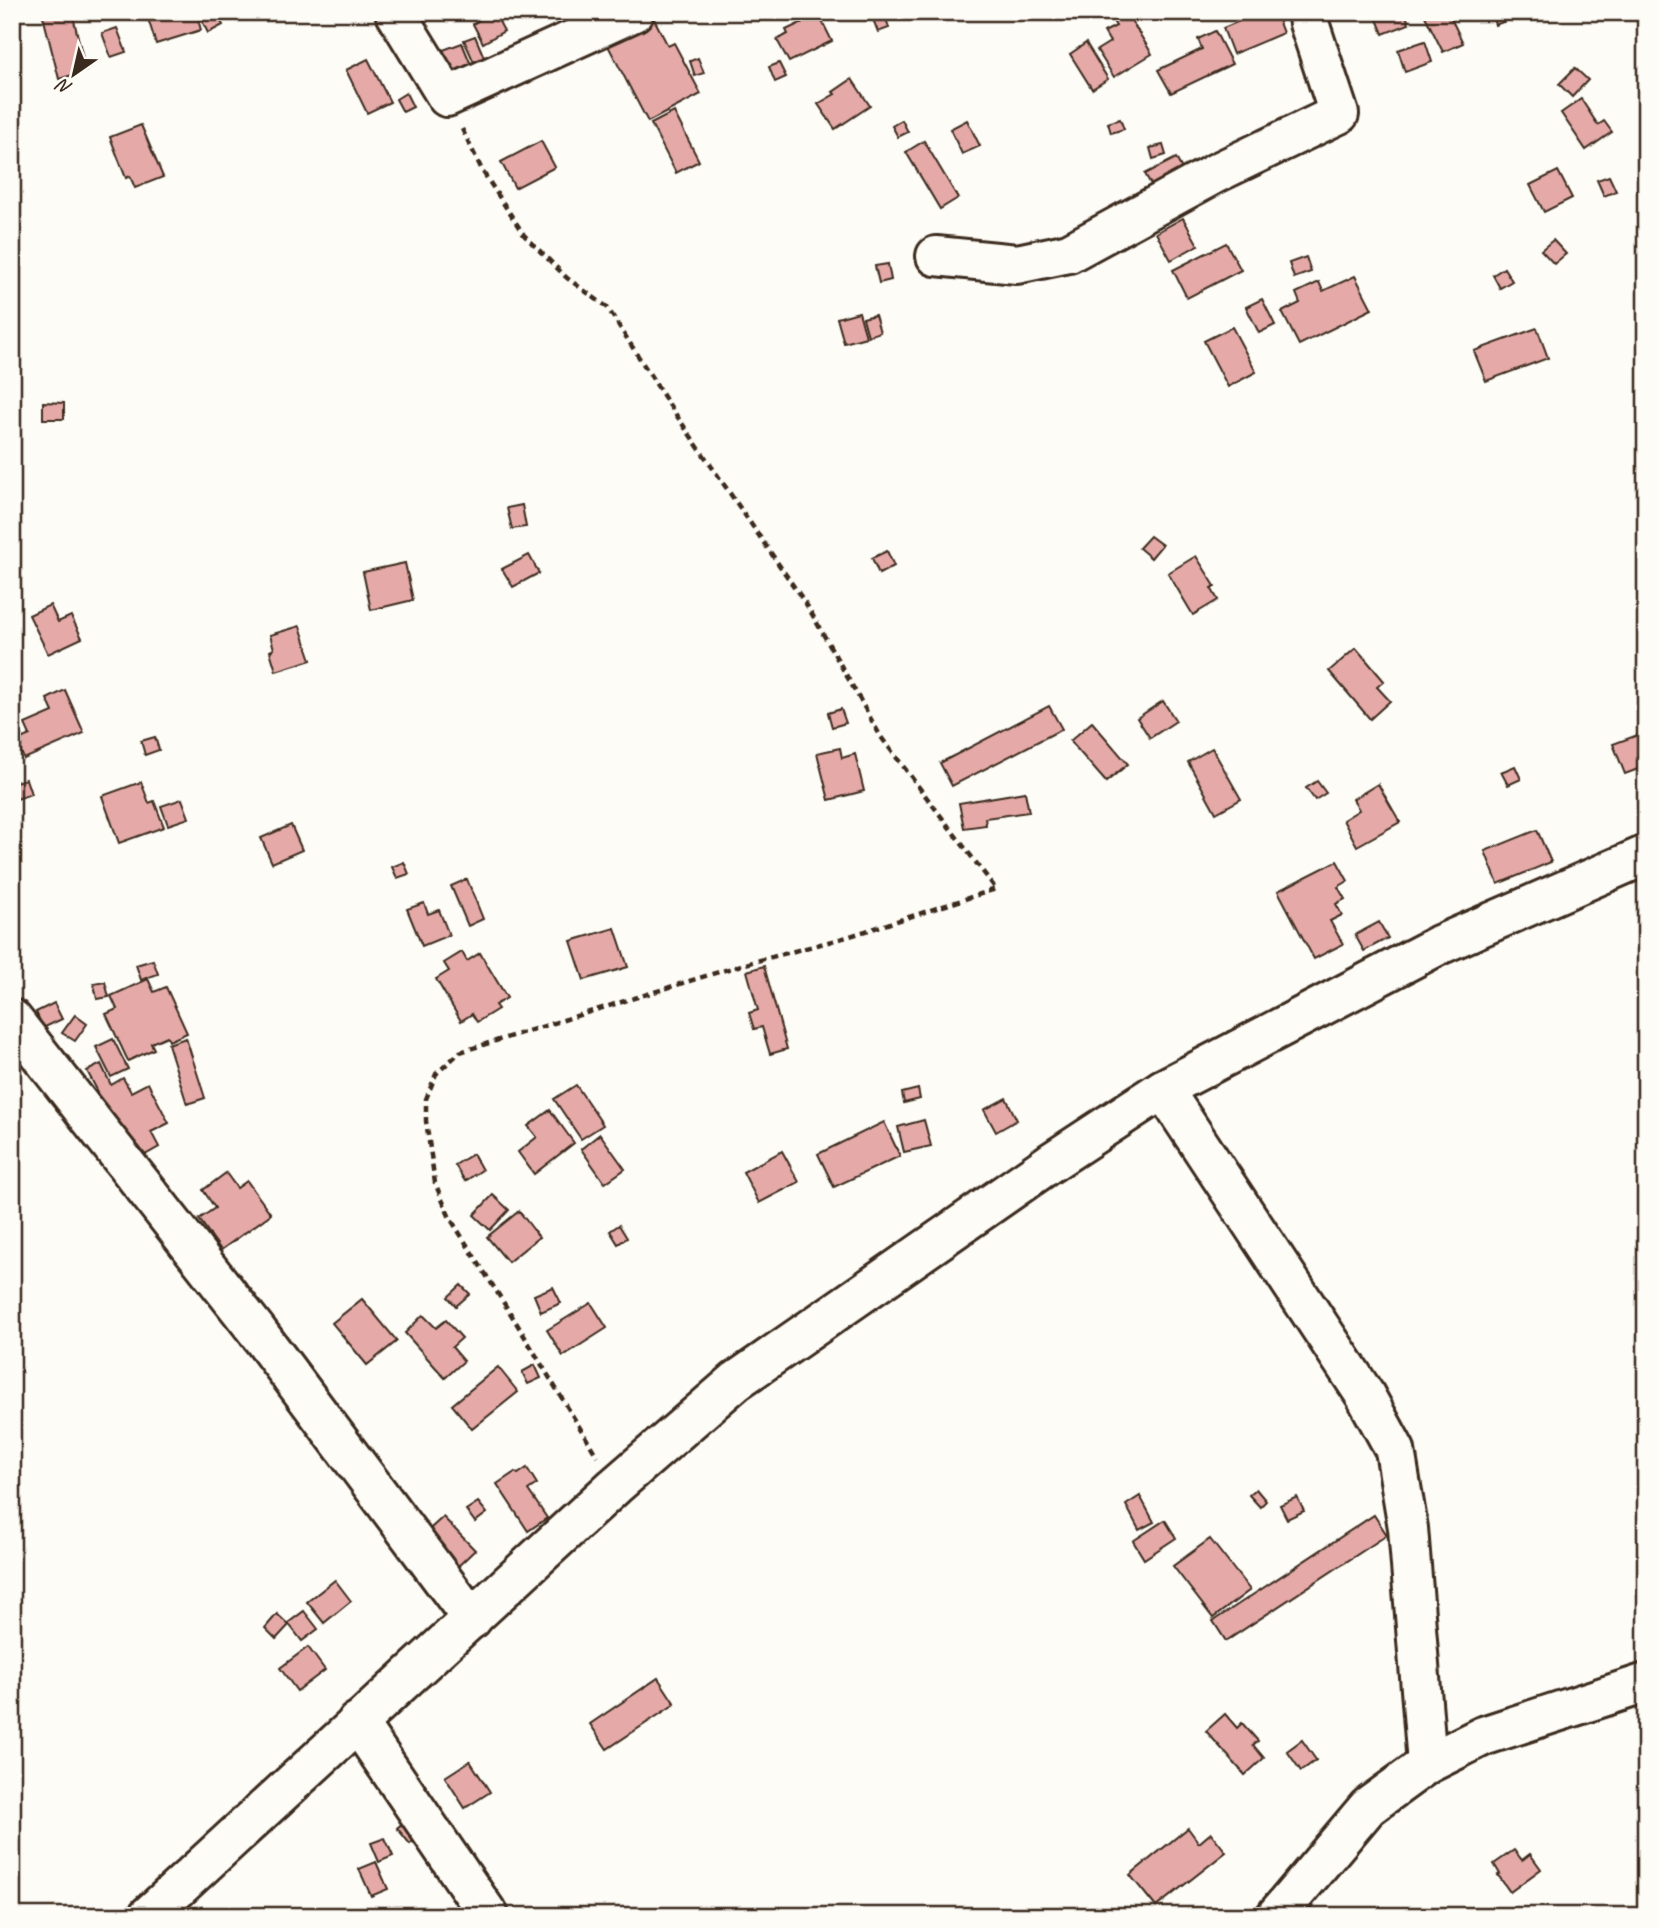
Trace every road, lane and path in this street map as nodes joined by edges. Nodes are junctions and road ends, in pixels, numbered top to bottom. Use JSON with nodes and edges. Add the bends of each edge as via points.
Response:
{"nodes":[{"id":1,"x":395,"y":12,"type":"edge"},
{"id":2,"x":634,"y":12,"type":"edge"},
{"id":3,"x":1307,"y":12,"type":"edge"},
{"id":4,"x":447,"y":97,"type":"junction"},
{"id":5,"x":936,"y":256,"type":"dead end"},
{"id":6,"x":1646,"y":855,"type":"edge"},
{"id":7,"x":12,"y":1019,"type":"edge"},
{"id":8,"x":1164,"y":1089,"type":"junction"},
{"id":9,"x":615,"y":1486,"type":"junction"},
{"id":10,"x":472,"y":1619,"type":"junction"},
{"id":11,"x":1646,"y":1683,"type":"edge"},
{"id":12,"x":357,"y":1722,"type":"junction"},
{"id":13,"x":1427,"y":1764,"type":"junction"},
{"id":14,"x":148,"y":1916,"type":"edge"},
{"id":15,"x":489,"y":1916,"type":"edge"},
{"id":16,"x":1276,"y":1916,"type":"edge"}],
"edges":[{"from":1,"to":4,"type":"street"},
{"from":2,"to":4,"type":"street"},
{"from":3,"to":5,"type":"street","via":[[1339,114],[1216,173],[1069,253],[1017,264]]},
{"from":4,"to":9,"type":"path","via":[[483,172],[524,235],[567,278],[607,307],[808,607],[881,737],[996,889],[460,1052],[436,1074],[426,1098],[426,1121],[435,1183],[450,1218]]},
{"from":6,"to":8,"type":"street","via":[[1439,945]]},
{"from":7,"to":10,"type":"street","via":[[257,1331]]},
{"from":8,"to":9,"type":"street","via":[[736,1381]]},
{"from":8,"to":13,"type":"street","via":[[1365,1395],[1395,1450],[1408,1528]]},
{"from":9,"to":10,"type":"street"},
{"from":10,"to":12,"type":"street"},
{"from":11,"to":13,"type":"street","via":[[1483,1736]]},
{"from":12,"to":14,"type":"street"},
{"from":12,"to":15,"type":"street"},
{"from":13,"to":16,"type":"street","via":[[1368,1807]]}]}
